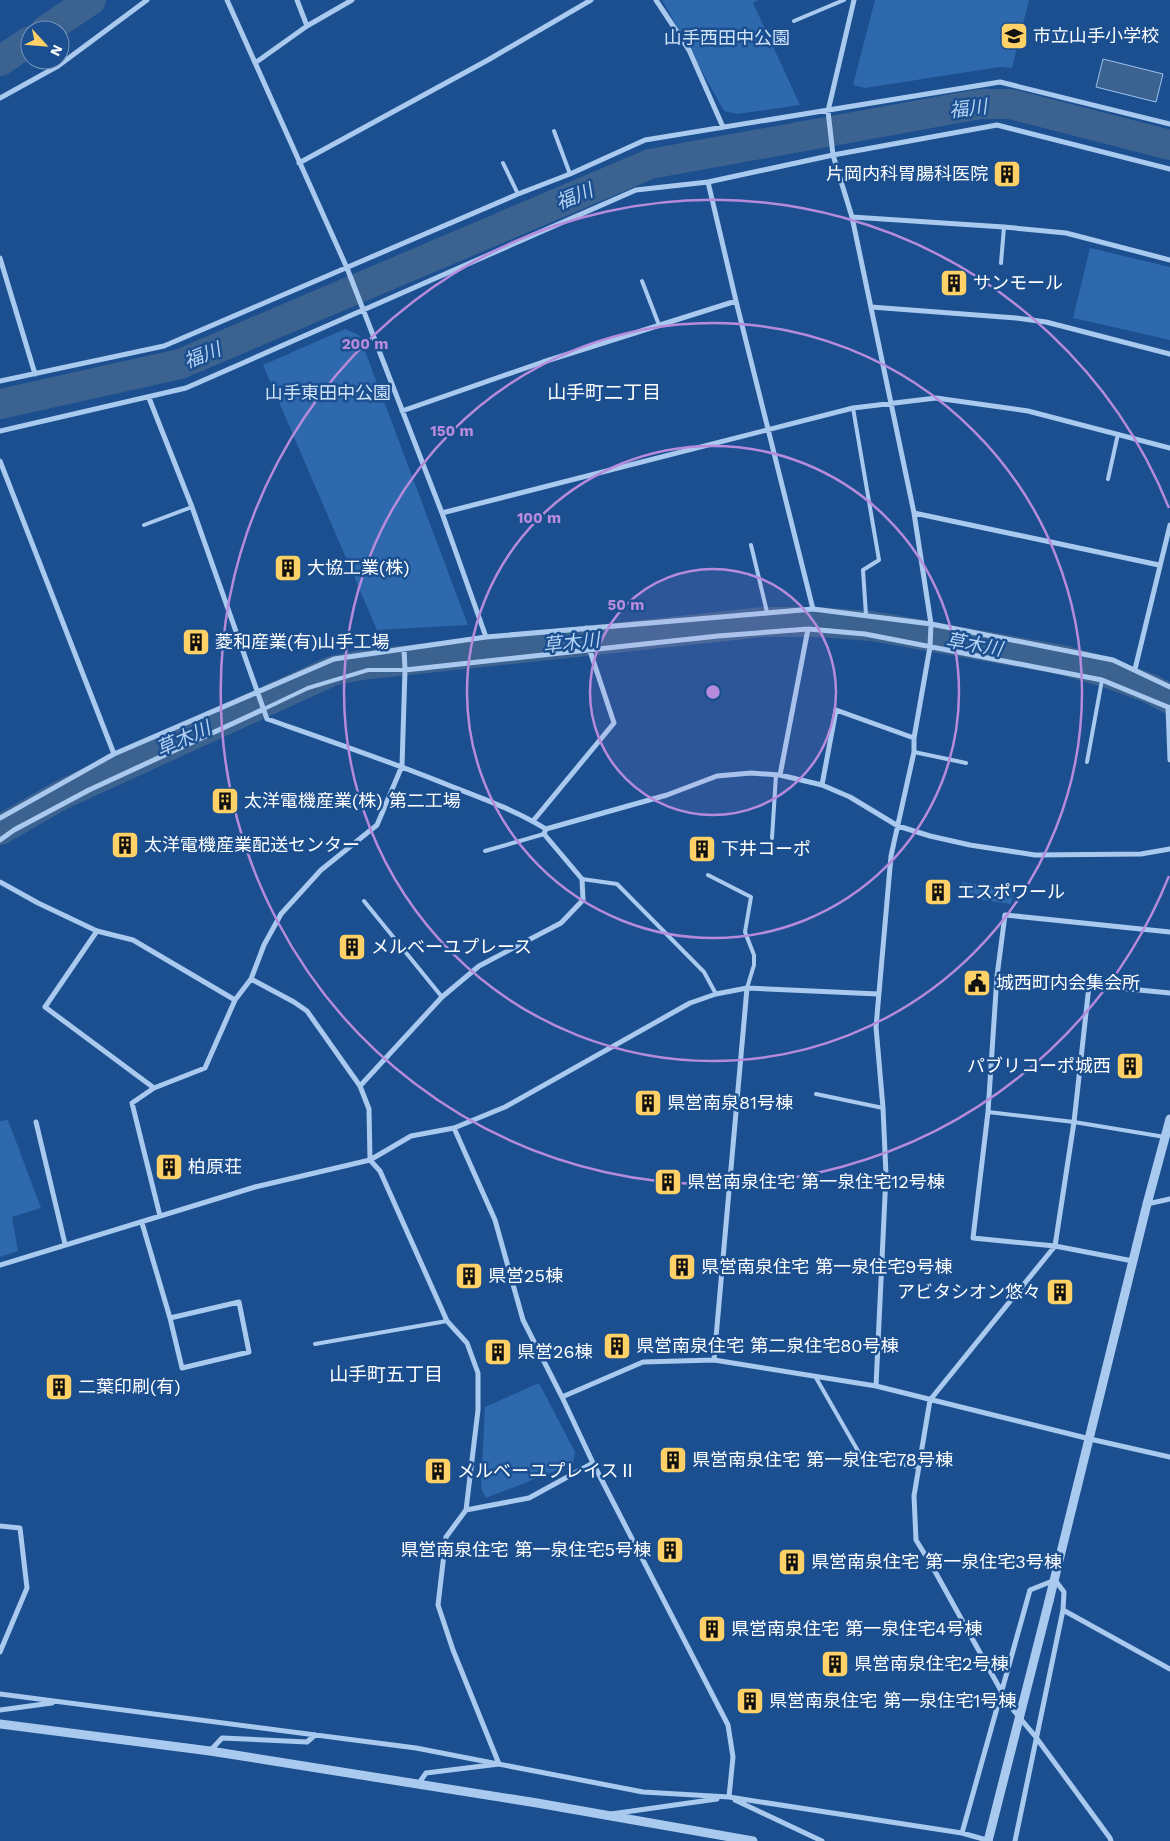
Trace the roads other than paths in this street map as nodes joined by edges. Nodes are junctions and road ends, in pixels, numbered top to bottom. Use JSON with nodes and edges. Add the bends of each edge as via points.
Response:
{"nodes":[{"id":1,"x":147,"y":0,"type":"edge"},
{"id":2,"x":227,"y":0,"type":"edge"},
{"id":3,"x":296,"y":0,"type":"edge"},
{"id":4,"x":352,"y":0,"type":"edge"},
{"id":5,"x":591,"y":0,"type":"edge"},
{"id":6,"x":656,"y":0,"type":"edge"},
{"id":7,"x":844,"y":0,"type":"edge"},
{"id":8,"x":854,"y":0,"type":"edge"},
{"id":9,"x":794,"y":22,"type":"dead end"},
{"id":10,"x":307,"y":26,"type":"junction"},
{"id":11,"x":255,"y":64,"type":"junction"},
{"id":12,"x":0,"y":98,"type":"edge"},
{"id":13,"x":828,"y":111,"type":"junction"},
{"id":14,"x":1170,"y":124,"type":"edge"},
{"id":15,"x":723,"y":127,"type":"junction"},
{"id":16,"x":554,"y":131,"type":"dead end"},
{"id":17,"x":832,"y":152,"type":"junction"},
{"id":18,"x":299,"y":163,"type":"junction"},
{"id":19,"x":503,"y":163,"type":"dead end"},
{"id":20,"x":1170,"y":169,"type":"edge"},
{"id":21,"x":570,"y":174,"type":"junction"},
{"id":22,"x":708,"y":182,"type":"junction"},
{"id":23,"x":518,"y":194,"type":"junction"},
{"id":24,"x":852,"y":217,"type":"junction"},
{"id":25,"x":1004,"y":227,"type":"junction"},
{"id":26,"x":0,"y":258,"type":"edge"},
{"id":27,"x":1170,"y":260,"type":"edge"},
{"id":28,"x":1001,"y":263,"type":"dead end"},
{"id":29,"x":347,"y":268,"type":"junction"},
{"id":30,"x":642,"y":281,"type":"dead end"},
{"id":31,"x":736,"y":301,"type":"junction"},
{"id":32,"x":871,"y":307,"type":"junction"},
{"id":33,"x":363,"y":309,"type":"junction"},
{"id":34,"x":659,"y":325,"type":"junction"},
{"id":35,"x":1170,"y":354,"type":"edge"},
{"id":36,"x":35,"y":374,"type":"junction"},
{"id":37,"x":0,"y":381,"type":"edge"},
{"id":38,"x":149,"y":398,"type":"junction"},
{"id":39,"x":892,"y":402,"type":"junction"},
{"id":40,"x":853,"y":408,"type":"junction"},
{"id":41,"x":402,"y":411,"type":"junction"},
{"id":42,"x":768,"y":429,"type":"junction"},
{"id":43,"x":0,"y":431,"type":"edge"},
{"id":44,"x":1118,"y":434,"type":"junction"},
{"id":45,"x":1170,"y":448,"type":"edge"},
{"id":46,"x":0,"y":461,"type":"edge"},
{"id":47,"x":1108,"y":480,"type":"dead end"},
{"id":48,"x":192,"y":507,"type":"junction"},
{"id":49,"x":442,"y":513,"type":"junction"},
{"id":50,"x":914,"y":513,"type":"junction"},
{"id":51,"x":144,"y":525,"type":"dead end"},
{"id":52,"x":1170,"y":525,"type":"edge"},
{"id":53,"x":751,"y":545,"type":"dead end"},
{"id":54,"x":1159,"y":565,"type":"junction"},
{"id":55,"x":813,"y":609,"type":"junction"},
{"id":56,"x":767,"y":612,"type":"junction"},
{"id":57,"x":866,"y":615,"type":"junction"},
{"id":58,"x":930,"y":627,"type":"junction"},
{"id":59,"x":808,"y":629,"type":"junction"},
{"id":60,"x":586,"y":631,"type":"junction"},
{"id":61,"x":486,"y":637,"type":"junction"},
{"id":62,"x":930,"y":645,"type":"junction"},
{"id":63,"x":590,"y":648,"type":"junction"},
{"id":64,"x":404,"y":651,"type":"junction"},
{"id":65,"x":405,"y":667,"type":"junction"},
{"id":66,"x":1135,"y":669,"type":"junction"},
{"id":67,"x":1102,"y":680,"type":"junction"},
{"id":68,"x":1170,"y":687,"type":"edge"},
{"id":69,"x":259,"y":694,"type":"junction"},
{"id":70,"x":263,"y":707,"type":"junction"},
{"id":71,"x":1169,"y":707,"type":"edge"},
{"id":72,"x":914,"y":738,"type":"junction"},
{"id":73,"x":914,"y":752,"type":"junction"},
{"id":74,"x":114,"y":754,"type":"junction"},
{"id":75,"x":1170,"y":760,"type":"edge"},
{"id":76,"x":1086,"y":762,"type":"dead end"},
{"id":77,"x":966,"y":764,"type":"dead end"},
{"id":78,"x":402,"y":766,"type":"junction"},
{"id":79,"x":778,"y":775,"type":"junction"},
{"id":80,"x":822,"y":785,"type":"junction"},
{"id":81,"x":0,"y":818,"type":"edge"},
{"id":82,"x":533,"y":821,"type":"junction"},
{"id":83,"x":898,"y":826,"type":"junction"},
{"id":84,"x":545,"y":831,"type":"junction"},
{"id":85,"x":772,"y":838,"type":"dead end"},
{"id":86,"x":0,"y":840,"type":"edge"},
{"id":87,"x":1170,"y":849,"type":"edge"},
{"id":88,"x":485,"y":851,"type":"dead end"},
{"id":89,"x":708,"y":875,"type":"dead end"},
{"id":90,"x":582,"y":879,"type":"junction"},
{"id":91,"x":0,"y":882,"type":"edge"},
{"id":92,"x":364,"y":902,"type":"dead end"},
{"id":93,"x":97,"y":931,"type":"junction"},
{"id":94,"x":1170,"y":932,"type":"edge"},
{"id":95,"x":998,"y":976,"type":"junction"},
{"id":96,"x":251,"y":979,"type":"junction"},
{"id":97,"x":1089,"y":986,"type":"junction"},
{"id":98,"x":747,"y":988,"type":"junction"},
{"id":99,"x":1170,"y":993,"type":"edge"},
{"id":100,"x":716,"y":994,"type":"junction"},
{"id":101,"x":878,"y":994,"type":"junction"},
{"id":102,"x":442,"y":997,"type":"junction"},
{"id":103,"x":235,"y":1000,"type":"junction"},
{"id":104,"x":360,"y":1086,"type":"junction"},
{"id":105,"x":154,"y":1088,"type":"junction"},
{"id":106,"x":816,"y":1094,"type":"dead end"},
{"id":107,"x":883,"y":1108,"type":"junction"},
{"id":108,"x":988,"y":1112,"type":"junction"},
{"id":109,"x":1170,"y":1119,"type":"edge"},
{"id":110,"x":36,"y":1122,"type":"dead end"},
{"id":111,"x":1074,"y":1122,"type":"junction"},
{"id":112,"x":454,"y":1128,"type":"junction"},
{"id":113,"x":1168,"y":1137,"type":"edge"},
{"id":114,"x":370,"y":1160,"type":"junction"},
{"id":115,"x":1170,"y":1199,"type":"edge"},
{"id":116,"x":1147,"y":1204,"type":"junction"},
{"id":117,"x":160,"y":1216,"type":"junction"},
{"id":118,"x":142,"y":1223,"type":"junction"},
{"id":119,"x":65,"y":1244,"type":"junction"},
{"id":120,"x":1055,"y":1246,"type":"junction"},
{"id":121,"x":1134,"y":1262,"type":"junction"},
{"id":122,"x":0,"y":1265,"type":"edge"},
{"id":123,"x":170,"y":1318,"type":"junction"},
{"id":124,"x":447,"y":1321,"type":"junction"},
{"id":125,"x":314,"y":1344,"type":"dead end"},
{"id":126,"x":714,"y":1360,"type":"junction"},
{"id":127,"x":815,"y":1376,"type":"junction"},
{"id":128,"x":876,"y":1386,"type":"junction"},
{"id":129,"x":562,"y":1397,"type":"junction"},
{"id":130,"x":930,"y":1400,"type":"junction"},
{"id":131,"x":1090,"y":1439,"type":"junction"},
{"id":132,"x":1170,"y":1457,"type":"edge"},
{"id":133,"x":593,"y":1463,"type":"junction"},
{"id":134,"x":918,"y":1467,"type":"junction"},
{"id":135,"x":466,"y":1510,"type":"junction"},
{"id":136,"x":0,"y":1526,"type":"edge"},
{"id":137,"x":1055,"y":1580,"type":"junction"},
{"id":138,"x":1062,"y":1610,"type":"junction"},
{"id":139,"x":0,"y":1652,"type":"edge"},
{"id":140,"x":1170,"y":1669,"type":"edge"},
{"id":141,"x":1001,"y":1691,"type":"junction"},
{"id":142,"x":0,"y":1694,"type":"edge"},
{"id":143,"x":60,"y":1702,"type":"junction"},
{"id":144,"x":0,"y":1710,"type":"edge"},
{"id":145,"x":0,"y":1724,"type":"edge"},
{"id":146,"x":315,"y":1735,"type":"junction"},
{"id":147,"x":1035,"y":1736,"type":"junction"},
{"id":148,"x":210,"y":1751,"type":"junction"},
{"id":149,"x":500,"y":1764,"type":"junction"},
{"id":150,"x":420,"y":1783,"type":"junction"},
{"id":151,"x":728,"y":1797,"type":"junction"},
{"id":152,"x":606,"y":1814,"type":"junction"},
{"id":153,"x":962,"y":1833,"type":"junction"},
{"id":154,"x":753,"y":1841,"type":"edge"},
{"id":155,"x":822,"y":1841,"type":"edge"},
{"id":156,"x":989,"y":1841,"type":"edge"},
{"id":157,"x":1015,"y":1841,"type":"edge"},
{"id":158,"x":1111,"y":1841,"type":"edge"}],
"edges":[{"from":1,"to":12,"type":"street","via":[[58,66]]},
{"from":2,"to":11,"type":"street"},
{"from":3,"to":10,"type":"street"},
{"from":4,"to":10,"type":"street"},
{"from":5,"to":18,"type":"street"},
{"from":6,"to":15,"type":"street","via":[[689,50]]},
{"from":7,"to":9,"type":"lane"},
{"from":8,"to":13,"type":"street"},
{"from":10,"to":11,"type":"street"},
{"from":11,"to":18,"type":"street"},
{"from":13,"to":14,"type":"street","via":[[1000,82]]},
{"from":13,"to":15,"type":"street"},
{"from":13,"to":17,"type":"street"},
{"from":15,"to":21,"type":"street","via":[[645,140]]},
{"from":16,"to":21,"type":"lane"},
{"from":17,"to":20,"type":"street","via":[[997,125]]},
{"from":17,"to":22,"type":"street"},
{"from":17,"to":24,"type":"street"},
{"from":18,"to":29,"type":"street"},
{"from":19,"to":23,"type":"lane"},
{"from":21,"to":23,"type":"street"},
{"from":22,"to":31,"type":"street"},
{"from":22,"to":33,"type":"street","via":[[636,190]]},
{"from":23,"to":29,"type":"street"},
{"from":24,"to":25,"type":"street"},
{"from":24,"to":32,"type":"street"},
{"from":25,"to":27,"type":"street","via":[[1066,233]]},
{"from":25,"to":28,"type":"lane"},
{"from":26,"to":36,"type":"street"},
{"from":29,"to":33,"type":"street"},
{"from":29,"to":36,"type":"street","via":[[164,346]]},
{"from":30,"to":34,"type":"lane"},
{"from":31,"to":34,"type":"street"},
{"from":31,"to":42,"type":"street"},
{"from":32,"to":35,"type":"street","via":[[1046,322]]},
{"from":32,"to":39,"type":"street"},
{"from":33,"to":38,"type":"street","via":[[186,388]]},
{"from":33,"to":41,"type":"street"},
{"from":34,"to":41,"type":"street"},
{"from":36,"to":37,"type":"street"},
{"from":38,"to":43,"type":"street"},
{"from":38,"to":48,"type":"street"},
{"from":39,"to":40,"type":"street"},
{"from":39,"to":44,"type":"street","via":[[936,398],[1028,411]]},
{"from":39,"to":50,"type":"street"},
{"from":40,"to":42,"type":"street"},
{"from":40,"to":57,"type":"lane","via":[[879,560],[863,570]]},
{"from":41,"to":49,"type":"street"},
{"from":42,"to":49,"type":"street"},
{"from":42,"to":55,"type":"street"},
{"from":44,"to":45,"type":"street"},
{"from":44,"to":47,"type":"lane"},
{"from":46,"to":74,"type":"street"},
{"from":48,"to":51,"type":"lane"},
{"from":48,"to":69,"type":"street"},
{"from":49,"to":61,"type":"street"},
{"from":50,"to":54,"type":"street"},
{"from":50,"to":58,"type":"street"},
{"from":52,"to":54,"type":"street"},
{"from":53,"to":56,"type":"lane"},
{"from":54,"to":66,"type":"street"},
{"from":55,"to":56,"type":"street"},
{"from":55,"to":57,"type":"street"},
{"from":56,"to":60,"type":"street"},
{"from":57,"to":58,"type":"street"},
{"from":58,"to":62,"type":"street"},
{"from":58,"to":66,"type":"street","via":[[1113,660]]},
{"from":59,"to":62,"type":"street"},
{"from":59,"to":63,"type":"street"},
{"from":59,"to":79,"type":"street"},
{"from":60,"to":61,"type":"street"},
{"from":60,"to":63,"type":"street"},
{"from":61,"to":64,"type":"street"},
{"from":62,"to":67,"type":"street"},
{"from":62,"to":72,"type":"street"},
{"from":63,"to":65,"type":"street"},
{"from":63,"to":82,"type":"street","via":[[614,723]]},
{"from":64,"to":65,"type":"street"},
{"from":64,"to":69,"type":"street","via":[[334,659]]},
{"from":65,"to":70,"type":"lane","via":[[368,670],[308,688]]},
{"from":65,"to":78,"type":"street"},
{"from":66,"to":68,"type":"street"},
{"from":67,"to":71,"type":"street"},
{"from":67,"to":76,"type":"lane"},
{"from":69,"to":70,"type":"street"},
{"from":69,"to":74,"type":"street"},
{"from":70,"to":78,"type":"street","via":[[267,719]]},
{"from":70,"to":86,"type":"street","via":[[90,790]]},
{"from":71,"to":75,"type":"street"},
{"from":72,"to":73,"type":"street"},
{"from":72,"to":80,"type":"street","via":[[836,710]]},
{"from":73,"to":77,"type":"lane"},
{"from":73,"to":83,"type":"street"},
{"from":74,"to":81,"type":"street"},
{"from":78,"to":82,"type":"street"},
{"from":78,"to":96,"type":"street","via":[[377,825],[321,870],[281,914]]},
{"from":79,"to":80,"type":"street"},
{"from":79,"to":84,"type":"street","via":[[717,776],[667,796]]},
{"from":79,"to":85,"type":"lane"},
{"from":80,"to":83,"type":"street","via":[[850,797]]},
{"from":82,"to":84,"type":"street"},
{"from":83,"to":87,"type":"street","via":[[970,845],[1035,855],[1140,854]]},
{"from":83,"to":101,"type":"street","via":[[891,856]]},
{"from":84,"to":88,"type":"lane"},
{"from":84,"to":90,"type":"street"},
{"from":89,"to":98,"type":"lane","via":[[751,897],[745,932],[754,955],[754,965]]},
{"from":90,"to":100,"type":"lane","via":[[617,884],[704,972]]},
{"from":90,"to":102,"type":"street","via":[[583,900],[561,923],[479,966]]},
{"from":91,"to":93,"type":"street"},
{"from":92,"to":102,"type":"lane"},
{"from":93,"to":103,"type":"street","via":[[133,940]]},
{"from":93,"to":105,"type":"street","via":[[45,1006]]},
{"from":94,"to":95,"type":"street","via":[[1004,916]]},
{"from":95,"to":97,"type":"street"},
{"from":95,"to":108,"type":"street"},
{"from":96,"to":103,"type":"street"},
{"from":96,"to":104,"type":"street","via":[[307,1011]]},
{"from":97,"to":99,"type":"street"},
{"from":97,"to":111,"type":"street"},
{"from":98,"to":100,"type":"street"},
{"from":98,"to":101,"type":"street"},
{"from":98,"to":126,"type":"street"},
{"from":100,"to":112,"type":"street","via":[[690,1003],[505,1107]]},
{"from":101,"to":107,"type":"street","via":[[876,1027]]},
{"from":102,"to":104,"type":"street"},
{"from":103,"to":105,"type":"street","via":[[205,1068]]},
{"from":104,"to":114,"type":"street","via":[[369,1109]]},
{"from":105,"to":117,"type":"street","via":[[132,1103]]},
{"from":106,"to":107,"type":"lane"},
{"from":107,"to":128,"type":"street","via":[[886,1175]]},
{"from":108,"to":111,"type":"lane"},
{"from":108,"to":120,"type":"street","via":[[974,1238]]},
{"from":109,"to":113,"type":"street"},
{"from":110,"to":119,"type":"street"},
{"from":111,"to":113,"type":"lane"},
{"from":111,"to":120,"type":"street"},
{"from":112,"to":114,"type":"street","via":[[411,1136]]},
{"from":112,"to":129,"type":"street","via":[[495,1220],[523,1320]]},
{"from":113,"to":116,"type":"street"},
{"from":114,"to":117,"type":"street"},
{"from":114,"to":124,"type":"street","via":[[380,1170]]},
{"from":115,"to":116,"type":"street"},
{"from":116,"to":121,"type":"street"},
{"from":117,"to":118,"type":"street"},
{"from":118,"to":119,"type":"street"},
{"from":118,"to":123,"type":"street"},
{"from":119,"to":122,"type":"street"},
{"from":120,"to":121,"type":"street"},
{"from":120,"to":130,"type":"street"},
{"from":121,"to":131,"type":"street"},
{"from":123,"to":123,"type":"street","via":[[182,1368],[249,1352],[239,1302]]},
{"from":124,"to":125,"type":"lane"},
{"from":124,"to":135,"type":"street","via":[[467,1343],[478,1373],[478,1410]]},
{"from":126,"to":127,"type":"street"},
{"from":126,"to":129,"type":"street","via":[[643,1362]]},
{"from":127,"to":128,"type":"street"},
{"from":127,"to":134,"type":"lane","via":[[862,1458]]},
{"from":128,"to":130,"type":"street"},
{"from":129,"to":133,"type":"street"},
{"from":130,"to":131,"type":"street"},
{"from":130,"to":134,"type":"street"},
{"from":131,"to":132,"type":"street"},
{"from":131,"to":137,"type":"street"},
{"from":133,"to":135,"type":"street","via":[[529,1498]]},
{"from":133,"to":151,"type":"street","via":[[728,1725],[733,1756]]},
{"from":134,"to":141,"type":"street","via":[[914,1496],[916,1540]]},
{"from":135,"to":149,"type":"street","via":[[446,1537],[438,1605]]},
{"from":136,"to":139,"type":"street","via":[[20,1528],[27,1588]]},
{"from":137,"to":138,"type":"street","via":[[1064,1592]]},
{"from":137,"to":141,"type":"street","via":[[1030,1590]]},
{"from":137,"to":156,"type":"street","bridge":true},
{"from":138,"to":140,"type":"street"},
{"from":138,"to":147,"type":"street"},
{"from":141,"to":147,"type":"street","via":[[1009,1706]]},
{"from":141,"to":153,"type":"street"},
{"from":142,"to":143,"type":"street"},
{"from":143,"to":144,"type":"street"},
{"from":143,"to":146,"type":"street"},
{"from":145,"to":148,"type":"street"},
{"from":146,"to":148,"type":"street","via":[[307,1742],[222,1738]]},
{"from":146,"to":149,"type":"street","via":[[416,1748]]},
{"from":147,"to":157,"type":"street"},
{"from":147,"to":158,"type":"street"},
{"from":148,"to":150,"type":"street"},
{"from":149,"to":150,"type":"street","via":[[426,1773]]},
{"from":149,"to":151,"type":"street","via":[[643,1792]]},
{"from":150,"to":152,"type":"street"},
{"from":151,"to":152,"type":"street"},
{"from":151,"to":153,"type":"street"},
{"from":151,"to":155,"type":"street"},
{"from":152,"to":154,"type":"street"},
{"from":153,"to":156,"type":"street"}]}
